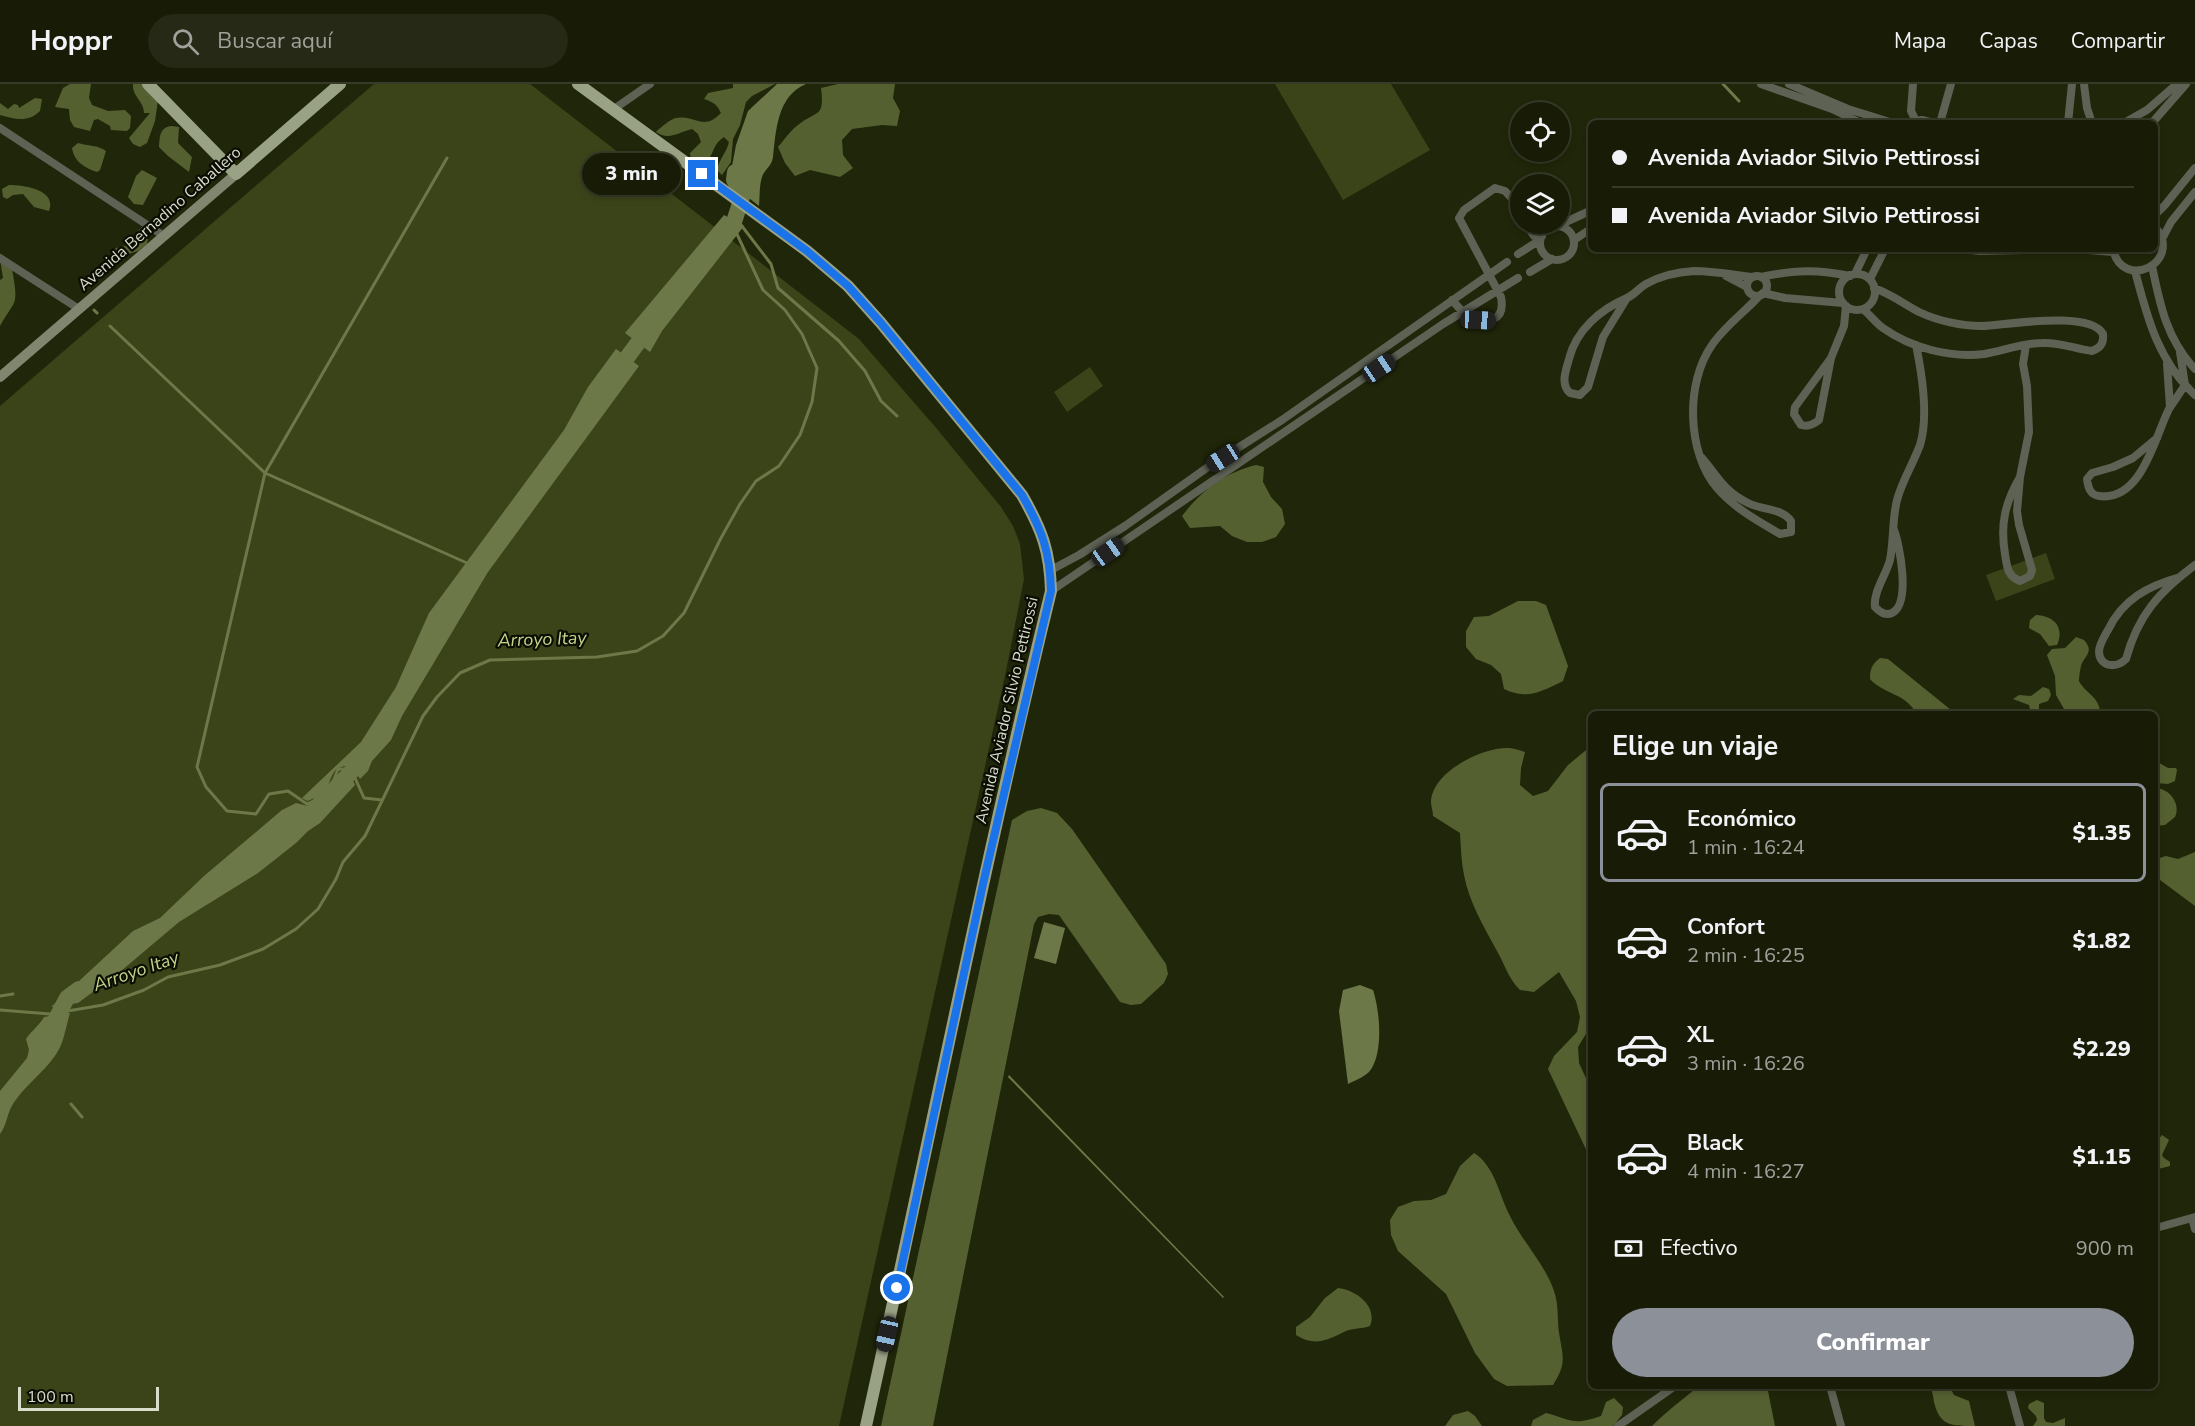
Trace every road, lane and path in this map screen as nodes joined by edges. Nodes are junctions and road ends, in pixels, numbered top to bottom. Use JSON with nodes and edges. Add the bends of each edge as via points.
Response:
{"nodes":[{"id":1,"x":148,"y":84,"type":"edge"},
{"id":2,"x":340,"y":84,"type":"edge"},
{"id":3,"x":578,"y":84,"type":"edge"},
{"id":4,"x":650,"y":84,"type":"edge"},
{"id":5,"x":1761,"y":84,"type":"edge"},
{"id":6,"x":1913,"y":84,"type":"edge"},
{"id":7,"x":1951,"y":84,"type":"edge"},
{"id":8,"x":2072,"y":84,"type":"edge"},
{"id":9,"x":2084,"y":84,"type":"edge"},
{"id":10,"x":2177,"y":84,"type":"edge"},
{"id":11,"x":2186,"y":84,"type":"edge"},
{"id":12,"x":1792,"y":85,"type":"edge"},
{"id":13,"x":614,"y":109,"type":"junction"},
{"id":14,"x":1855,"y":120,"type":"edge"},
{"id":15,"x":1884,"y":120,"type":"edge"},
{"id":16,"x":1913,"y":120,"type":"edge"},
{"id":17,"x":1941,"y":120,"type":"edge"},
{"id":18,"x":2068,"y":120,"type":"edge"},
{"id":19,"x":2091,"y":120,"type":"edge"},
{"id":20,"x":2129,"y":120,"type":"edge"},
{"id":21,"x":2155,"y":120,"type":"edge"},
{"id":22,"x":0,"y":129,"type":"edge"},
{"id":23,"x":2195,"y":168,"type":"edge"},
{"id":24,"x":236,"y":174,"type":"junction"},
{"id":25,"x":2195,"y":192,"type":"edge"},
{"id":26,"x":1510,"y":196,"type":"edge"},
{"id":27,"x":1588,"y":212,"type":"edge"},
{"id":28,"x":2158,"y":212,"type":"edge"},
{"id":29,"x":1570,"y":219,"type":"edge"},
{"id":30,"x":1570,"y":231,"type":"edge"},
{"id":31,"x":1588,"y":231,"type":"edge"},
{"id":32,"x":2158,"y":232,"type":"edge"},
{"id":33,"x":1533,"y":234,"type":"edge"},
{"id":34,"x":1544,"y":234,"type":"edge"},
{"id":35,"x":164,"y":236,"type":"junction"},
{"id":36,"x":1541,"y":238,"type":"junction"},
{"id":37,"x":2162,"y":239,"type":"junction"},
{"id":38,"x":1574,"y":240,"type":"junction"},
{"id":39,"x":1865,"y":252,"type":"edge"},
{"id":40,"x":1883,"y":252,"type":"edge"},
{"id":41,"x":2114,"y":252,"type":"edge"},
{"id":42,"x":1518,"y":254,"type":"dead end"},
{"id":43,"x":0,"y":258,"type":"edge"},
{"id":44,"x":1552,"y":259,"type":"junction"},
{"id":45,"x":1507,"y":262,"type":"dead end"},
{"id":46,"x":2152,"y":266,"type":"junction"},
{"id":47,"x":2135,"y":271,"type":"junction"},
{"id":48,"x":1530,"y":272,"type":"dead end"},
{"id":49,"x":1722,"y":274,"type":"junction"},
{"id":50,"x":1488,"y":275,"type":"junction"},
{"id":51,"x":1853,"y":275,"type":"junction"},
{"id":52,"x":1757,"y":277,"type":"junction"},
{"id":53,"x":1518,"y":278,"type":"dead end"},
{"id":54,"x":1869,"y":279,"type":"junction"},
{"id":55,"x":1874,"y":288,"type":"junction"},
{"id":56,"x":1498,"y":290,"type":"junction"},
{"id":57,"x":1748,"y":290,"type":"junction"},
{"id":58,"x":1762,"y":294,"type":"junction"},
{"id":59,"x":1628,"y":298,"type":"junction"},
{"id":60,"x":1452,"y":300,"type":"junction"},
{"id":61,"x":1844,"y":304,"type":"junction"},
{"id":62,"x":79,"y":309,"type":"junction"},
{"id":63,"x":1861,"y":309,"type":"junction"},
{"id":64,"x":1746,"y":310,"type":"junction"},
{"id":65,"x":1462,"y":313,"type":"junction"},
{"id":66,"x":1844,"y":326,"type":"junction"},
{"id":67,"x":1916,"y":345,"type":"junction"},
{"id":68,"x":2026,"y":345,"type":"junction"},
{"id":69,"x":2010,"y":349,"type":"junction"},
{"id":70,"x":1932,"y":350,"type":"junction"},
{"id":71,"x":2180,"y":352,"type":"junction"},
{"id":72,"x":1831,"y":358,"type":"junction"},
{"id":73,"x":2167,"y":362,"type":"junction"},
{"id":74,"x":2023,"y":363,"type":"junction"},
{"id":75,"x":1920,"y":366,"type":"junction"},
{"id":76,"x":2195,"y":369,"type":"edge"},
{"id":77,"x":0,"y":377,"type":"edge"},
{"id":78,"x":2185,"y":385,"type":"junction"},
{"id":79,"x":1319,"y":394,"type":"junction"},
{"id":80,"x":2195,"y":395,"type":"edge"},
{"id":81,"x":1327,"y":404,"type":"junction"},
{"id":82,"x":2170,"y":407,"type":"junction"},
{"id":83,"x":2157,"y":438,"type":"junction"},
{"id":84,"x":1701,"y":457,"type":"junction"},
{"id":85,"x":2019,"y":477,"type":"junction"},
{"id":86,"x":1894,"y":530,"type":"junction"},
{"id":87,"x":2195,"y":565,"type":"edge"},
{"id":88,"x":1051,"y":570,"type":"junction"},
{"id":89,"x":2180,"y":577,"type":"junction"},
{"id":90,"x":1051,"y":591,"type":"junction"},
{"id":91,"x":2194,"y":1218,"type":"edge"},
{"id":92,"x":2158,"y":1227,"type":"edge"},
{"id":93,"x":2195,"y":1228,"type":"edge"},
{"id":94,"x":1671,"y":1389,"type":"edge"},
{"id":95,"x":1831,"y":1389,"type":"edge"},
{"id":96,"x":2010,"y":1389,"type":"edge"},
{"id":97,"x":866,"y":1426,"type":"edge"},
{"id":98,"x":1618,"y":1426,"type":"edge"},
{"id":99,"x":1840,"y":1426,"type":"edge"},
{"id":100,"x":2020,"y":1426,"type":"edge"}],
"edges":[{"from":1,"to":24,"type":"main road"},
{"from":2,"to":24,"type":"main road","name":"Avenida Bernadino Caballero"},
{"from":3,"to":13,"type":"main road","name":"Avenida Aviador Silvio Pettirossi"},
{"from":4,"to":13,"type":"street"},
{"from":5,"to":14,"type":"street"},
{"from":6,"to":16,"type":"street"},
{"from":7,"to":17,"type":"street"},
{"from":8,"to":18,"type":"street"},
{"from":9,"to":19,"type":"street"},
{"from":10,"to":20,"type":"street"},
{"from":11,"to":21,"type":"street"},
{"from":12,"to":15,"type":"street"},
{"from":13,"to":88,"type":"main road","name":"Avenida Aviador Silvio Pettirossi","via":[[807,251],[848,286],[1022,495],[1039,524]]},
{"from":22,"to":35,"type":"street"},
{"from":23,"to":28,"type":"street"},
{"from":24,"to":35,"type":"street","name":"Avenida Bernadino Caballero"},
{"from":25,"to":37,"type":"street"},
{"from":26,"to":50,"type":"street","via":[[1495,188],[1460,214],[1460,224]]},
{"from":27,"to":29,"type":"street"},
{"from":30,"to":38,"type":"street"},
{"from":31,"to":38,"type":"street"},
{"from":32,"to":37,"type":"street"},
{"from":33,"to":36,"type":"street"},
{"from":34,"to":36,"type":"street"},
{"from":35,"to":62,"type":"street","name":"Avenida Bernadino Caballero"},
{"from":36,"to":42,"type":"street"},
{"from":36,"to":44,"type":"street","via":[[1542,250]]},
{"from":37,"to":46,"type":"street","via":[[2162,252]]},
{"from":38,"to":44,"type":"street","via":[[1566,257]]},
{"from":39,"to":51,"type":"street"},
{"from":40,"to":54,"type":"street"},
{"from":41,"to":47,"type":"street","via":[[2119,263]]},
{"from":43,"to":62,"type":"street"},
{"from":44,"to":48,"type":"street"},
{"from":45,"to":50,"type":"street"},
{"from":46,"to":47,"type":"street"},
{"from":46,"to":71,"type":"street","via":[[2159,301]]},
{"from":47,"to":73,"type":"street","via":[[2154,338]]},
{"from":49,"to":52,"type":"street"},
{"from":49,"to":57,"type":"street"},
{"from":49,"to":59,"type":"street","via":[[1669,274]]},
{"from":50,"to":56,"type":"street"},
{"from":50,"to":60,"type":"street"},
{"from":51,"to":52,"type":"street","via":[[1802,270]]},
{"from":51,"to":54,"type":"street"},
{"from":51,"to":61,"type":"street","via":[[1840,286],[1839,296]]},
{"from":52,"to":57,"type":"street","via":[[1748,282]]},
{"from":52,"to":58,"type":"street","via":[[1766,282]]},
{"from":53,"to":56,"type":"street"},
{"from":54,"to":55,"type":"street"},
{"from":55,"to":63,"type":"street","via":[[1874,298]]},
{"from":55,"to":68,"type":"street","via":[[1942,321],[1981,326],[2028,320],[2076,322],[2096,326],[2103,338],[2102,345],[2091,351],[2053,342]]},
{"from":56,"to":65,"type":"street"},
{"from":56,"to":65,"type":"street","via":[[1503,308],[1492,321],[1468,318]]},
{"from":57,"to":58,"type":"street"},
{"from":57,"to":64,"type":"street"},
{"from":58,"to":61,"type":"street"},
{"from":58,"to":64,"type":"street"},
{"from":59,"to":59,"type":"street","via":[[1607,309],[1575,340],[1564,378],[1570,393],[1580,395],[1588,387],[1603,337]]},
{"from":60,"to":65,"type":"street"},
{"from":60,"to":79,"type":"street"},
{"from":61,"to":63,"type":"street"},
{"from":61,"to":66,"type":"street"},
{"from":62,"to":77,"type":"street","name":"Avenida Bernadino Caballero"},
{"from":63,"to":66,"type":"street"},
{"from":63,"to":67,"type":"street","via":[[1883,328]]},
{"from":64,"to":84,"type":"street","via":[[1712,345],[1701,366],[1693,409]]},
{"from":65,"to":81,"type":"street"},
{"from":66,"to":72,"type":"street"},
{"from":67,"to":70,"type":"street"},
{"from":67,"to":75,"type":"street"},
{"from":68,"to":69,"type":"street"},
{"from":68,"to":74,"type":"street"},
{"from":69,"to":70,"type":"street","via":[[1981,354]]},
{"from":69,"to":74,"type":"street"},
{"from":70,"to":75,"type":"street"},
{"from":71,"to":76,"type":"street"},
{"from":71,"to":78,"type":"street"},
{"from":72,"to":72,"type":"street","via":[[1795,407],[1794,414],[1801,425],[1819,420]]},
{"from":73,"to":78,"type":"street"},
{"from":73,"to":82,"type":"street"},
{"from":74,"to":85,"type":"street","via":[[2029,432]]},
{"from":75,"to":86,"type":"street","via":[[1923,428],[1916,456],[1900,488]]},
{"from":78,"to":80,"type":"street"},
{"from":78,"to":82,"type":"street"},
{"from":79,"to":81,"type":"street"},
{"from":79,"to":88,"type":"street","via":[[1125,526]]},
{"from":81,"to":90,"type":"street"},
{"from":82,"to":83,"type":"street"},
{"from":83,"to":83,"type":"street","via":[[2123,464],[2092,473],[2087,479],[2092,493],[2110,495],[2129,487],[2144,468]]},
{"from":84,"to":84,"type":"street","via":[[1708,476],[1736,506],[1780,534],[1791,532],[1791,521],[1784,513],[1748,503],[1729,491]]},
{"from":85,"to":85,"type":"street","via":[[2002,529],[2008,572],[2019,581],[2030,576],[2032,570],[2017,511]]},
{"from":86,"to":86,"type":"street","via":[[1886,574],[1874,600],[1875,607],[1885,614],[1897,609],[1901,593],[1901,559]]},
{"from":87,"to":89,"type":"street"},
{"from":88,"to":90,"type":"main road","name":"Avenida Aviador Silvio Pettirossi"},
{"from":89,"to":89,"type":"street","via":[[2140,592],[2119,611],[2100,646],[2102,661],[2116,666],[2126,659],[2148,608]]},
{"from":90,"to":97,"type":"main road","name":"Avenida Aviador Silvio Pettirossi","via":[[983,884]]},
{"from":91,"to":92,"type":"street"},
{"from":91,"to":93,"type":"street"},
{"from":94,"to":98,"type":"street"},
{"from":95,"to":99,"type":"street"},
{"from":96,"to":100,"type":"street"}]}
